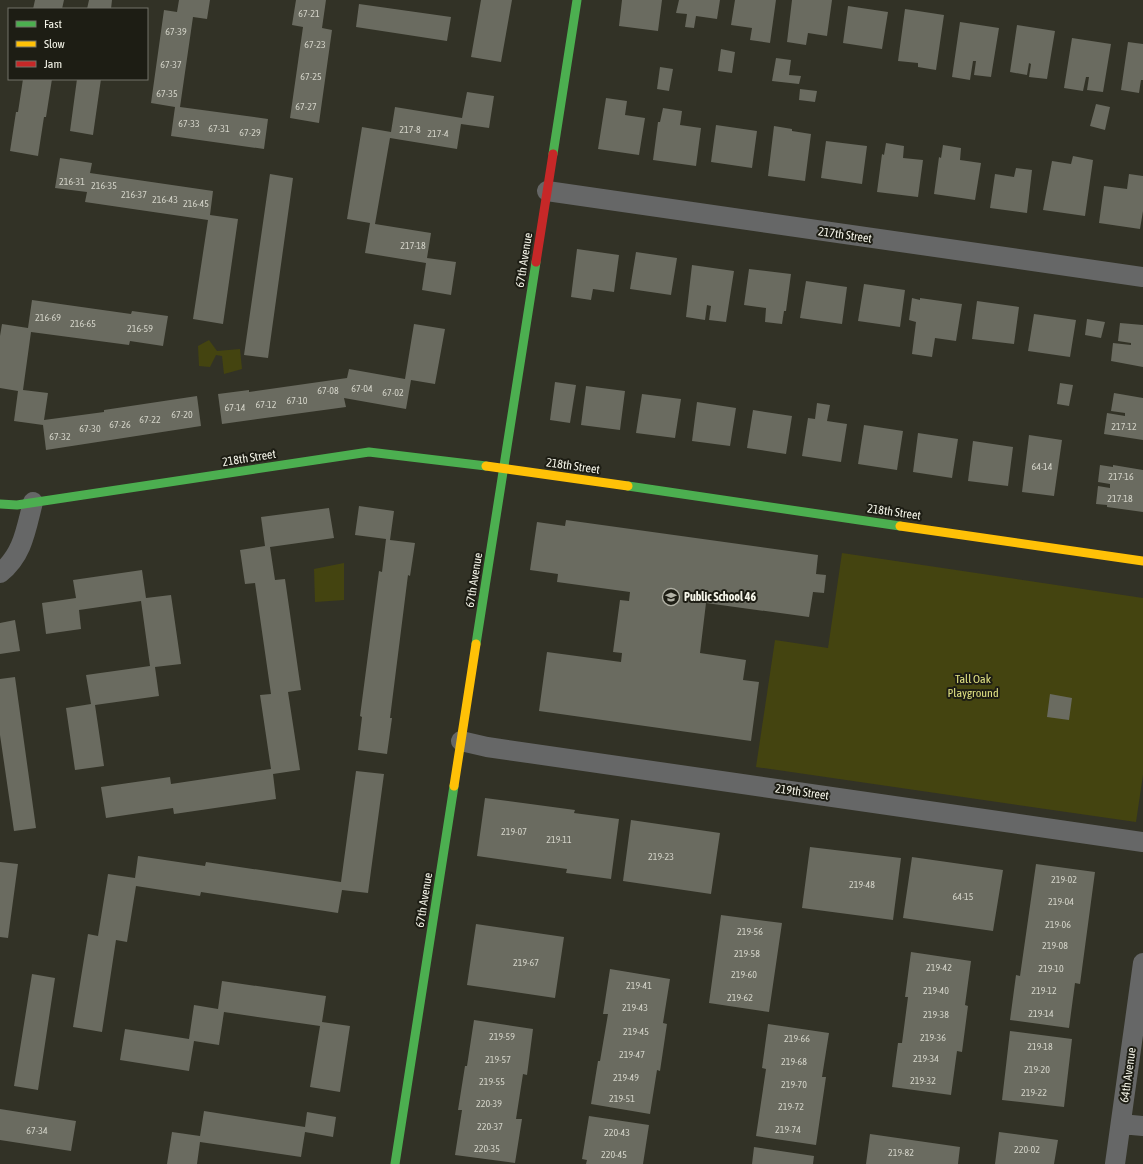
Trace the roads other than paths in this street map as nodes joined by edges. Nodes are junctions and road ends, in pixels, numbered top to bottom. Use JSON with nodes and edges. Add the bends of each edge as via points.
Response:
{"nodes":[{"id":1,"x":577,"y":0,"type":"edge"},
{"id":2,"x":547,"y":191,"type":"junction"},
{"id":3,"x":1143,"y":277,"type":"edge"},
{"id":4,"x":504,"y":469,"type":"junction"},
{"id":5,"x":33,"y":502,"type":"junction"},
{"id":6,"x":0,"y":504,"type":"edge"},
{"id":7,"x":1143,"y":560,"type":"edge"},
{"id":8,"x":0,"y":573,"type":"edge"},
{"id":9,"x":461,"y":741,"type":"junction"},
{"id":10,"x":1143,"y":842,"type":"edge"},
{"id":11,"x":1143,"y":963,"type":"edge"},
{"id":12,"x":1121,"y":1124,"type":"junction"},
{"id":13,"x":1143,"y":1126,"type":"edge"},
{"id":14,"x":395,"y":1164,"type":"edge"},
{"id":15,"x":1115,"y":1164,"type":"edge"}],
"edges":[{"from":1,"to":2,"type":"street","name":"67th Avenue"},
{"from":2,"to":3,"type":"street","name":"217th Street"},
{"from":2,"to":4,"type":"street","name":"67th Avenue"},
{"from":4,"to":5,"type":"street","name":"218th Street","via":[[369,452]]},
{"from":4,"to":7,"type":"street","name":"218th Street"},
{"from":4,"to":9,"type":"street","name":"67th Avenue"},
{"from":5,"to":6,"type":"street","name":"218th Street","via":[[17,505]]},
{"from":5,"to":8,"type":"street","via":[[22,544],[9,566]]},
{"from":9,"to":10,"type":"street","name":"219th Street","via":[[486,747]]},
{"from":9,"to":14,"type":"street","name":"67th Avenue"},
{"from":11,"to":12,"type":"street","name":"64th Avenue"},
{"from":12,"to":13,"type":"street"},
{"from":12,"to":15,"type":"street","name":"64th Avenue"}]}
